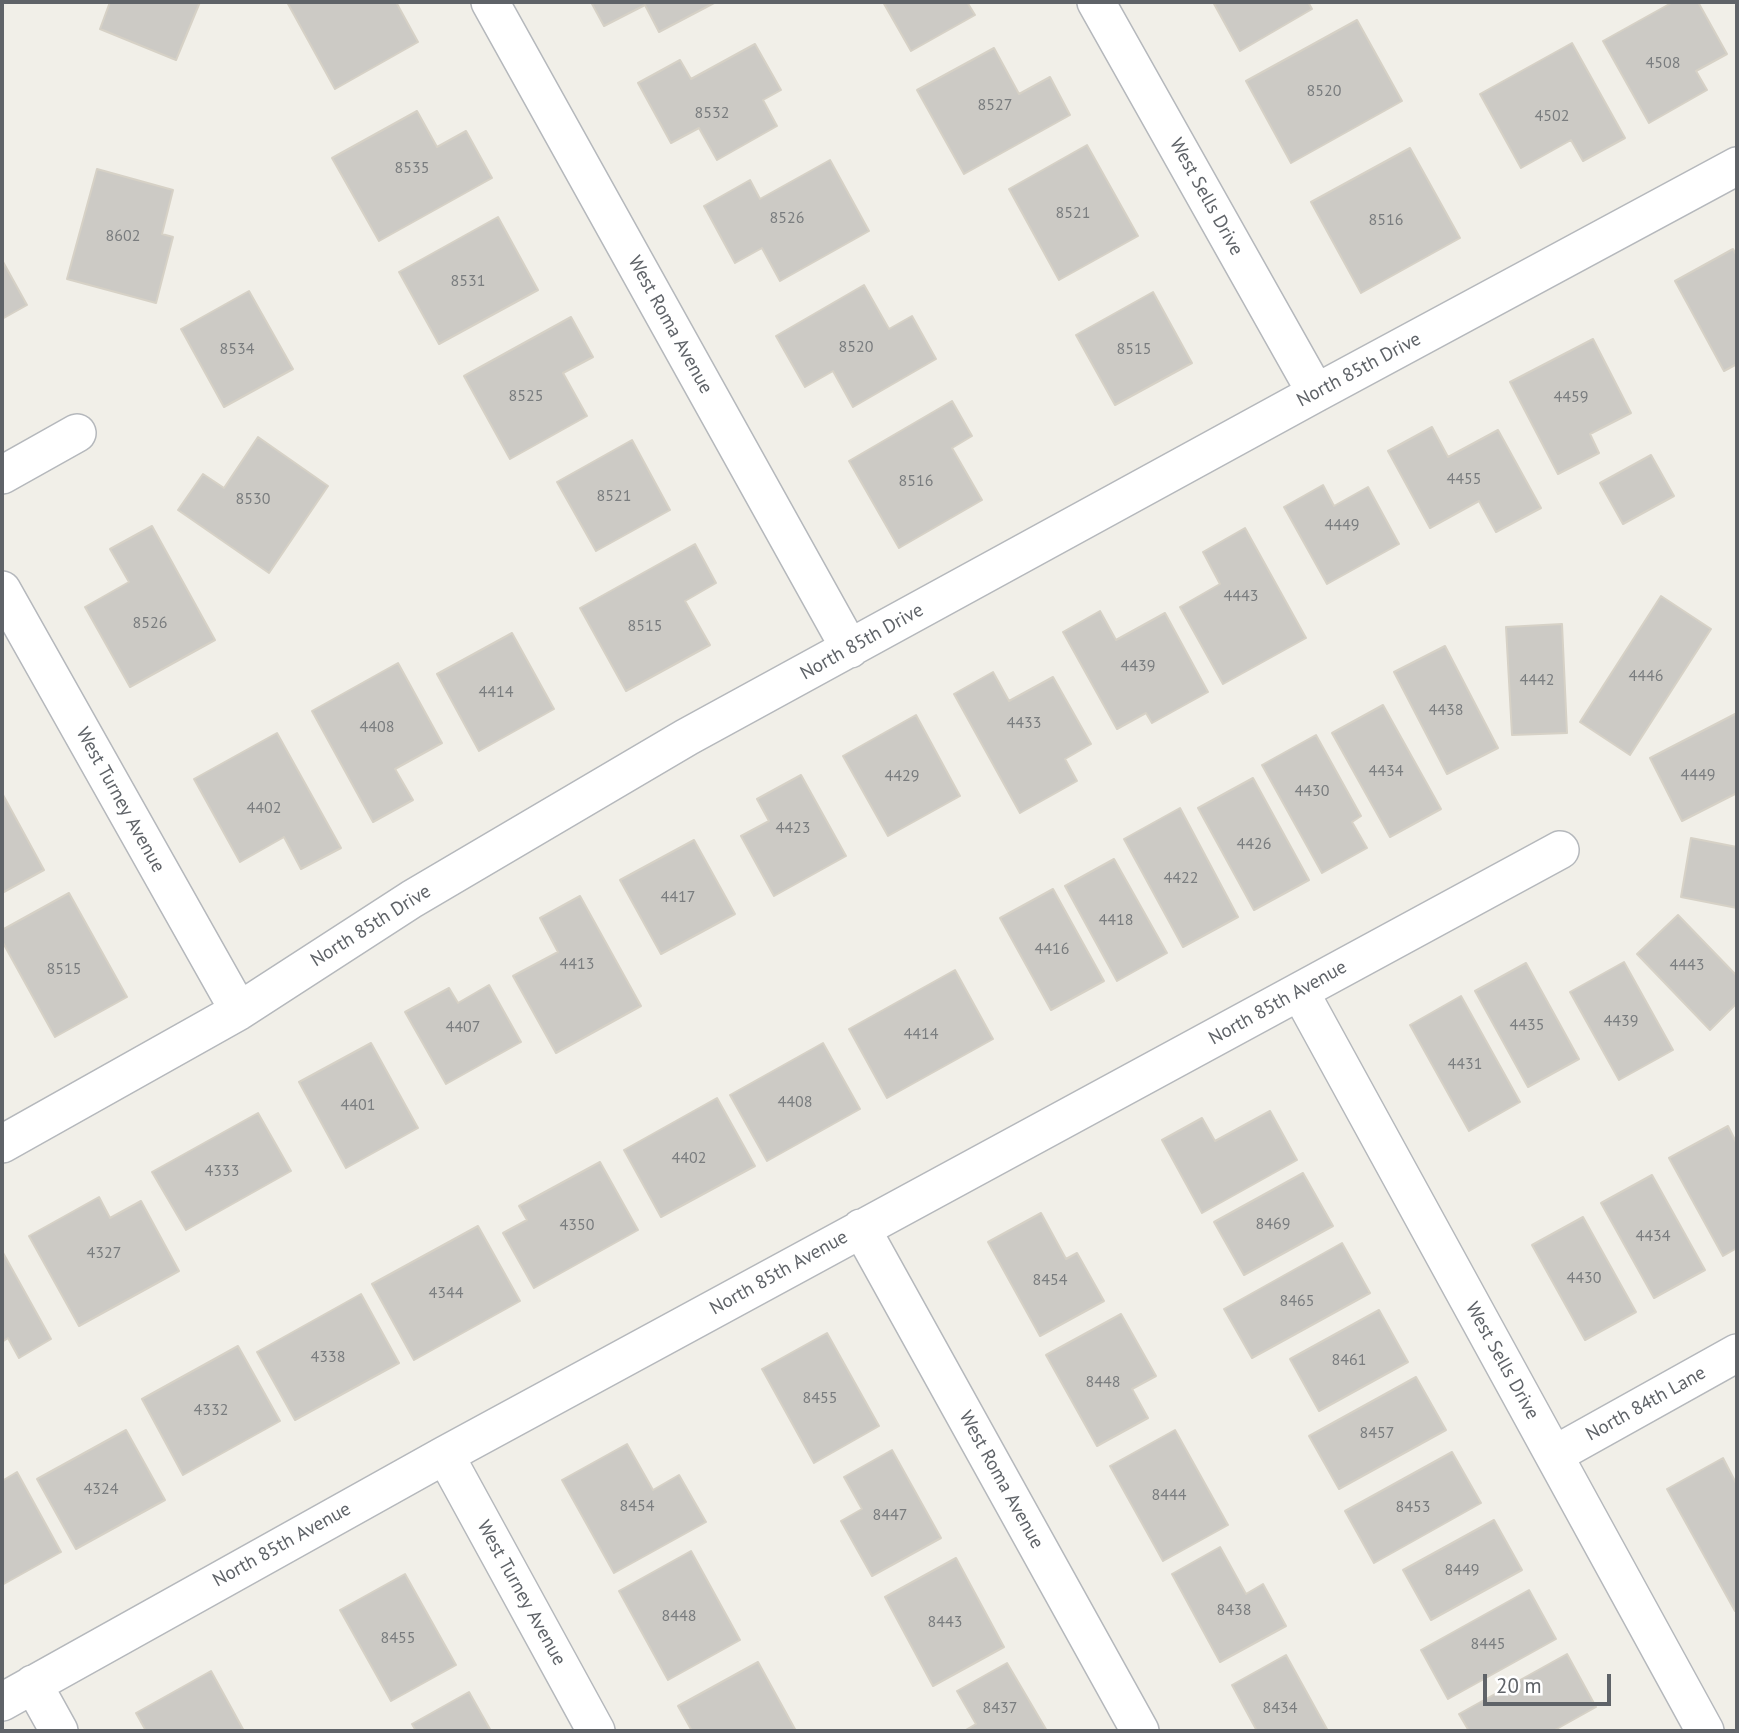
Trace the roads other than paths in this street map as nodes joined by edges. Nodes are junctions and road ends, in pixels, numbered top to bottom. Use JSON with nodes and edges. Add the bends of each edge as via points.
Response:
{"nodes":[{"id":1,"x":490,"y":2,"type":"edge"},
{"id":2,"x":1096,"y":2,"type":"edge"},
{"id":3,"x":1737,"y":166,"type":"edge"},
{"id":4,"x":1315,"y":393,"type":"junction"},
{"id":5,"x":77,"y":433,"type":"dead end"},
{"id":6,"x":2,"y":475,"type":"edge"},
{"id":7,"x":2,"y":590,"type":"edge"},
{"id":8,"x":850,"y":649,"type":"junction"},
{"id":9,"x":1560,"y":850,"type":"dead end"},
{"id":10,"x":1300,"y":992,"type":"junction"},
{"id":11,"x":239,"y":1011,"type":"junction"},
{"id":12,"x":2,"y":1144,"type":"edge"},
{"id":13,"x":861,"y":1228,"type":"junction"},
{"id":14,"x":1737,"y":1353,"type":"edge"},
{"id":15,"x":445,"y":1455,"type":"junction"},
{"id":16,"x":1554,"y":1455,"type":"junction"},
{"id":17,"x":33,"y":1684,"type":"junction"},
{"id":18,"x":2,"y":1702,"type":"edge"},
{"id":19,"x":59,"y":1731,"type":"edge"},
{"id":20,"x":596,"y":1731,"type":"edge"},
{"id":21,"x":1140,"y":1731,"type":"edge"},
{"id":22,"x":1705,"y":1731,"type":"edge"}],
"edges":[{"from":1,"to":8,"type":"street","name":"West Roma Avenue"},
{"from":2,"to":4,"type":"street","name":"West Sells Drive"},
{"from":3,"to":4,"type":"street","name":"North 85th Drive"},
{"from":4,"to":8,"type":"street","name":"North 85th Drive"},
{"from":5,"to":6,"type":"street"},
{"from":7,"to":11,"type":"street","name":"West Turney Avenue"},
{"from":8,"to":11,"type":"street","name":"North 85th Drive","via":[[687,737],[412,899]]},
{"from":9,"to":10,"type":"street","name":"North 85th Avenue"},
{"from":10,"to":13,"type":"street","name":"North 85th Avenue"},
{"from":10,"to":16,"type":"street","name":"West Sells Drive"},
{"from":11,"to":12,"type":"street","name":"North 85th Drive"},
{"from":13,"to":15,"type":"street","name":"North 85th Avenue"},
{"from":13,"to":21,"type":"street","name":"West Roma Avenue"},
{"from":14,"to":16,"type":"street","name":"North 84th Lane"},
{"from":15,"to":17,"type":"street","name":"North 85th Avenue"},
{"from":15,"to":20,"type":"street","name":"West Turney Avenue"},
{"from":16,"to":22,"type":"street","name":"West Sells Drive"},
{"from":17,"to":18,"type":"street","name":"North 85th Avenue"},
{"from":17,"to":19,"type":"street"}]}
